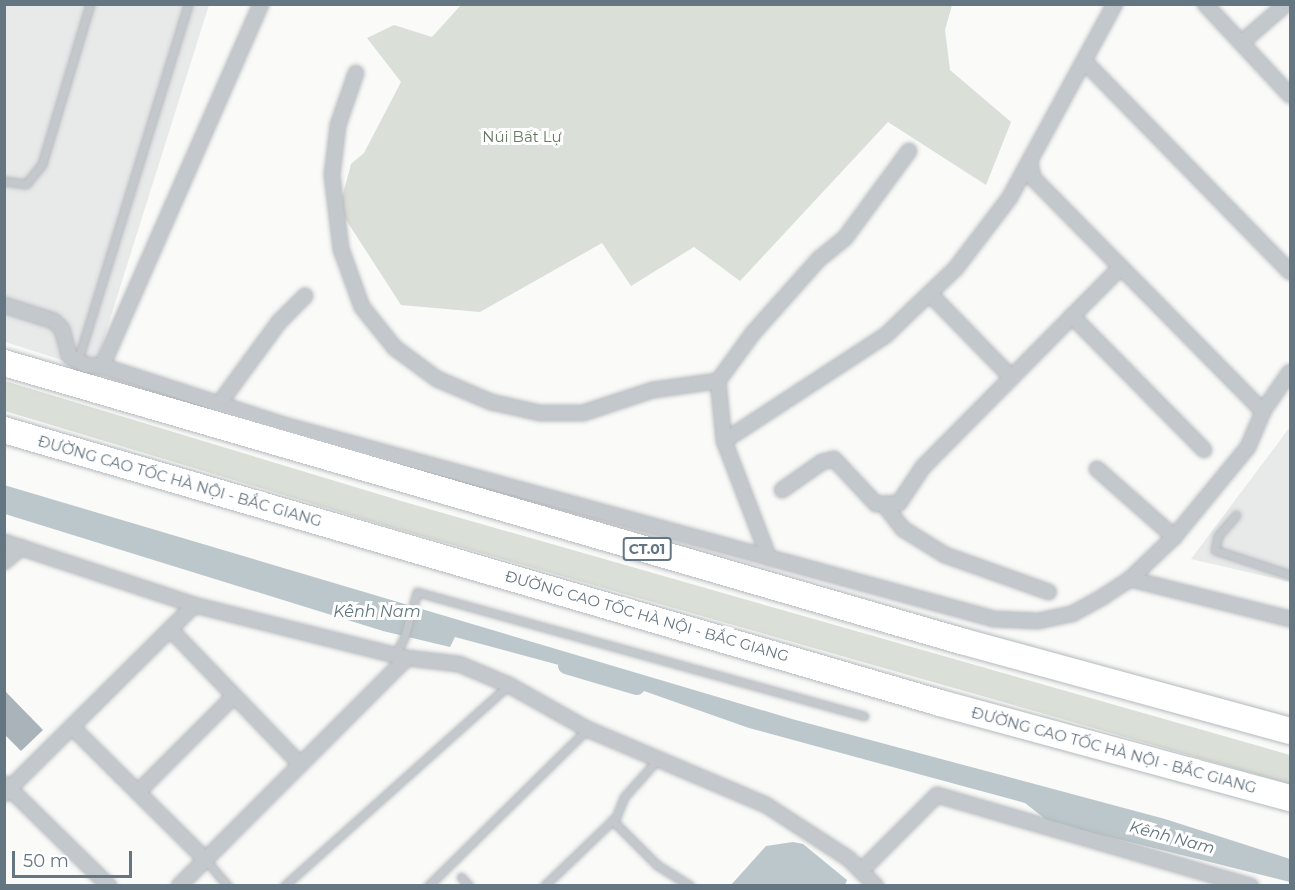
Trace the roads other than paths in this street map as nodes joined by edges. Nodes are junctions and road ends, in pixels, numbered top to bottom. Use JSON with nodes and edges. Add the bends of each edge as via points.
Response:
{"nodes":[{"id":1,"x":188,"y":4,"type":"edge"},
{"id":2,"x":261,"y":4,"type":"edge"},
{"id":3,"x":1115,"y":4,"type":"edge"},
{"id":4,"x":1205,"y":4,"type":"edge"},
{"id":5,"x":1287,"y":4,"type":"edge"},
{"id":6,"x":89,"y":5,"type":"edge"},
{"id":7,"x":1241,"y":43,"type":"junction"},
{"id":8,"x":1086,"y":63,"type":"junction"},
{"id":9,"x":356,"y":73,"type":"dead end"},
{"id":10,"x":1290,"y":95,"type":"edge"},
{"id":11,"x":909,"y":151,"type":"dead end"},
{"id":12,"x":1030,"y":162,"type":"junction"},
{"id":13,"x":4,"y":181,"type":"edge"},
{"id":14,"x":1121,"y":267,"type":"junction"},
{"id":15,"x":1290,"y":272,"type":"edge"},
{"id":16,"x":931,"y":295,"type":"junction"},
{"id":17,"x":305,"y":296,"type":"dead end"},
{"id":18,"x":4,"y":305,"type":"edge"},
{"id":19,"x":1072,"y":316,"type":"junction"},
{"id":20,"x":78,"y":362,"type":"junction"},
{"id":21,"x":4,"y":363,"type":"edge"},
{"id":22,"x":102,"y":366,"type":"junction"},
{"id":23,"x":1290,"y":372,"type":"edge"},
{"id":24,"x":1011,"y":377,"type":"junction"},
{"id":25,"x":718,"y":381,"type":"junction"},
{"id":26,"x":219,"y":404,"type":"junction"},
{"id":27,"x":1263,"y":411,"type":"junction"},
{"id":28,"x":4,"y":430,"type":"edge"},
{"id":29,"x":724,"y":441,"type":"junction"},
{"id":30,"x":1204,"y":450,"type":"dead end"},
{"id":31,"x":1097,"y":469,"type":"dead end"},
{"id":32,"x":782,"y":490,"type":"dead end"},
{"id":33,"x":885,"y":506,"type":"junction"},
{"id":34,"x":1236,"y":515,"type":"dead end"},
{"id":35,"x":1174,"y":537,"type":"junction"},
{"id":36,"x":4,"y":542,"type":"edge"},
{"id":37,"x":22,"y":547,"type":"junction"},
{"id":38,"x":769,"y":558,"type":"junction"},
{"id":39,"x":4,"y":562,"type":"edge"},
{"id":40,"x":1290,"y":575,"type":"edge"},
{"id":41,"x":1130,"y":579,"type":"junction"},
{"id":42,"x":1049,"y":592,"type":"dead end"},
{"id":43,"x":194,"y":605,"type":"junction"},
{"id":44,"x":1290,"y":619,"type":"edge"},
{"id":45,"x":170,"y":629,"type":"junction"},
{"id":46,"x":401,"y":657,"type":"junction"},
{"id":47,"x":509,"y":685,"type":"junction"},
{"id":48,"x":234,"y":696,"type":"junction"},
{"id":49,"x":864,"y":716,"type":"dead end"},
{"id":50,"x":72,"y":727,"type":"junction"},
{"id":51,"x":587,"y":729,"type":"junction"},
{"id":52,"x":1290,"y":731,"type":"edge"},
{"id":53,"x":658,"y":759,"type":"junction"},
{"id":54,"x":300,"y":764,"type":"junction"},
{"id":55,"x":6,"y":789,"type":"edge"},
{"id":56,"x":138,"y":792,"type":"junction"},
{"id":57,"x":1290,"y":799,"type":"edge"},
{"id":58,"x":612,"y":820,"type":"junction"},
{"id":59,"x":205,"y":860,"type":"junction"},
{"id":60,"x":861,"y":871,"type":"junction"},
{"id":61,"x":461,"y":878,"type":"dead end"},
{"id":62,"x":109,"y":885,"type":"edge"},
{"id":63,"x":179,"y":885,"type":"edge"},
{"id":64,"x":228,"y":885,"type":"edge"},
{"id":65,"x":284,"y":885,"type":"edge"},
{"id":66,"x":428,"y":885,"type":"edge"},
{"id":67,"x":469,"y":885,"type":"edge"},
{"id":68,"x":544,"y":885,"type":"edge"},
{"id":69,"x":690,"y":885,"type":"edge"},
{"id":70,"x":876,"y":885,"type":"edge"},
{"id":71,"x":1249,"y":885,"type":"edge"}],
"edges":[{"from":1,"to":20,"type":"lane"},
{"from":2,"to":22,"type":"street"},
{"from":3,"to":8,"type":"street"},
{"from":4,"to":7,"type":"street"},
{"from":5,"to":7,"type":"street"},
{"from":6,"to":13,"type":"lane","via":[[42,164],[26,184]]},
{"from":7,"to":10,"type":"street"},
{"from":8,"to":12,"type":"street"},
{"from":8,"to":15,"type":"street"},
{"from":9,"to":25,"type":"street","via":[[338,125],[332,175],[340,238],[344,265],[362,307],[394,348],[437,379],[491,402],[540,413],[583,413],[653,390]]},
{"from":11,"to":25,"type":"street","via":[[845,238],[819,259],[753,333]]},
{"from":12,"to":14,"type":"street","via":[[1033,178]]},
{"from":12,"to":16,"type":"street","via":[[1010,197]]},
{"from":14,"to":19,"type":"street"},
{"from":14,"to":27,"type":"street"},
{"from":16,"to":24,"type":"street"},
{"from":16,"to":29,"type":"street","via":[[886,335]]},
{"from":17,"to":26,"type":"street","via":[[279,322]]},
{"from":18,"to":20,"type":"street","via":[[54,321],[62,329],[65,350]]},
{"from":19,"to":24,"type":"street"},
{"from":19,"to":30,"type":"street"},
{"from":20,"to":22,"type":"street"},
{"from":21,"to":52,"type":"highway","number":"CT.01","via":[[961,641]]},
{"from":22,"to":26,"type":"street"},
{"from":23,"to":27,"type":"street"},
{"from":24,"to":33,"type":"street","via":[[923,467],[899,503]]},
{"from":25,"to":29,"type":"street"},
{"from":26,"to":38,"type":"street"},
{"from":27,"to":35,"type":"street","via":[[1248,447]]},
{"from":28,"to":57,"type":"highway","name":"ĐƯỜNG CAO TỐC HÀ NỘI - BẮC GIANG","via":[[940,703]]},
{"from":29,"to":38,"type":"street"},
{"from":31,"to":35,"type":"street"},
{"from":32,"to":33,"type":"street","via":[[822,462],[834,459],[876,504]]},
{"from":33,"to":42,"type":"street","via":[[903,529],[945,555]]},
{"from":34,"to":40,"type":"lane","via":[[1218,536],[1215,550]]},
{"from":35,"to":41,"type":"street"},
{"from":36,"to":37,"type":"street"},
{"from":37,"to":39,"type":"street"},
{"from":37,"to":43,"type":"street"},
{"from":38,"to":41,"type":"street","via":[[994,620],[1038,621],[1072,614]]},
{"from":41,"to":44,"type":"street"},
{"from":43,"to":45,"type":"street"},
{"from":43,"to":46,"type":"street"},
{"from":45,"to":48,"type":"street"},
{"from":45,"to":50,"type":"street"},
{"from":46,"to":47,"type":"street","via":[[459,664]]},
{"from":46,"to":49,"type":"lane","via":[[417,592]]},
{"from":46,"to":54,"type":"street"},
{"from":47,"to":51,"type":"street"},
{"from":47,"to":65,"type":"lane"},
{"from":48,"to":54,"type":"street"},
{"from":48,"to":56,"type":"street"},
{"from":50,"to":55,"type":"street"},
{"from":50,"to":56,"type":"street"},
{"from":51,"to":53,"type":"street"},
{"from":51,"to":66,"type":"lane"},
{"from":53,"to":58,"type":"lane","via":[[624,797]]},
{"from":53,"to":60,"type":"street","via":[[766,805]]},
{"from":54,"to":59,"type":"street"},
{"from":55,"to":62,"type":"street"},
{"from":56,"to":59,"type":"street"},
{"from":58,"to":68,"type":"lane"},
{"from":58,"to":69,"type":"lane","via":[[657,865]]},
{"from":59,"to":63,"type":"street"},
{"from":59,"to":64,"type":"lane"},
{"from":60,"to":70,"type":"street"},
{"from":60,"to":71,"type":"street","via":[[937,795]]},
{"from":61,"to":67,"type":"lane"}]}
